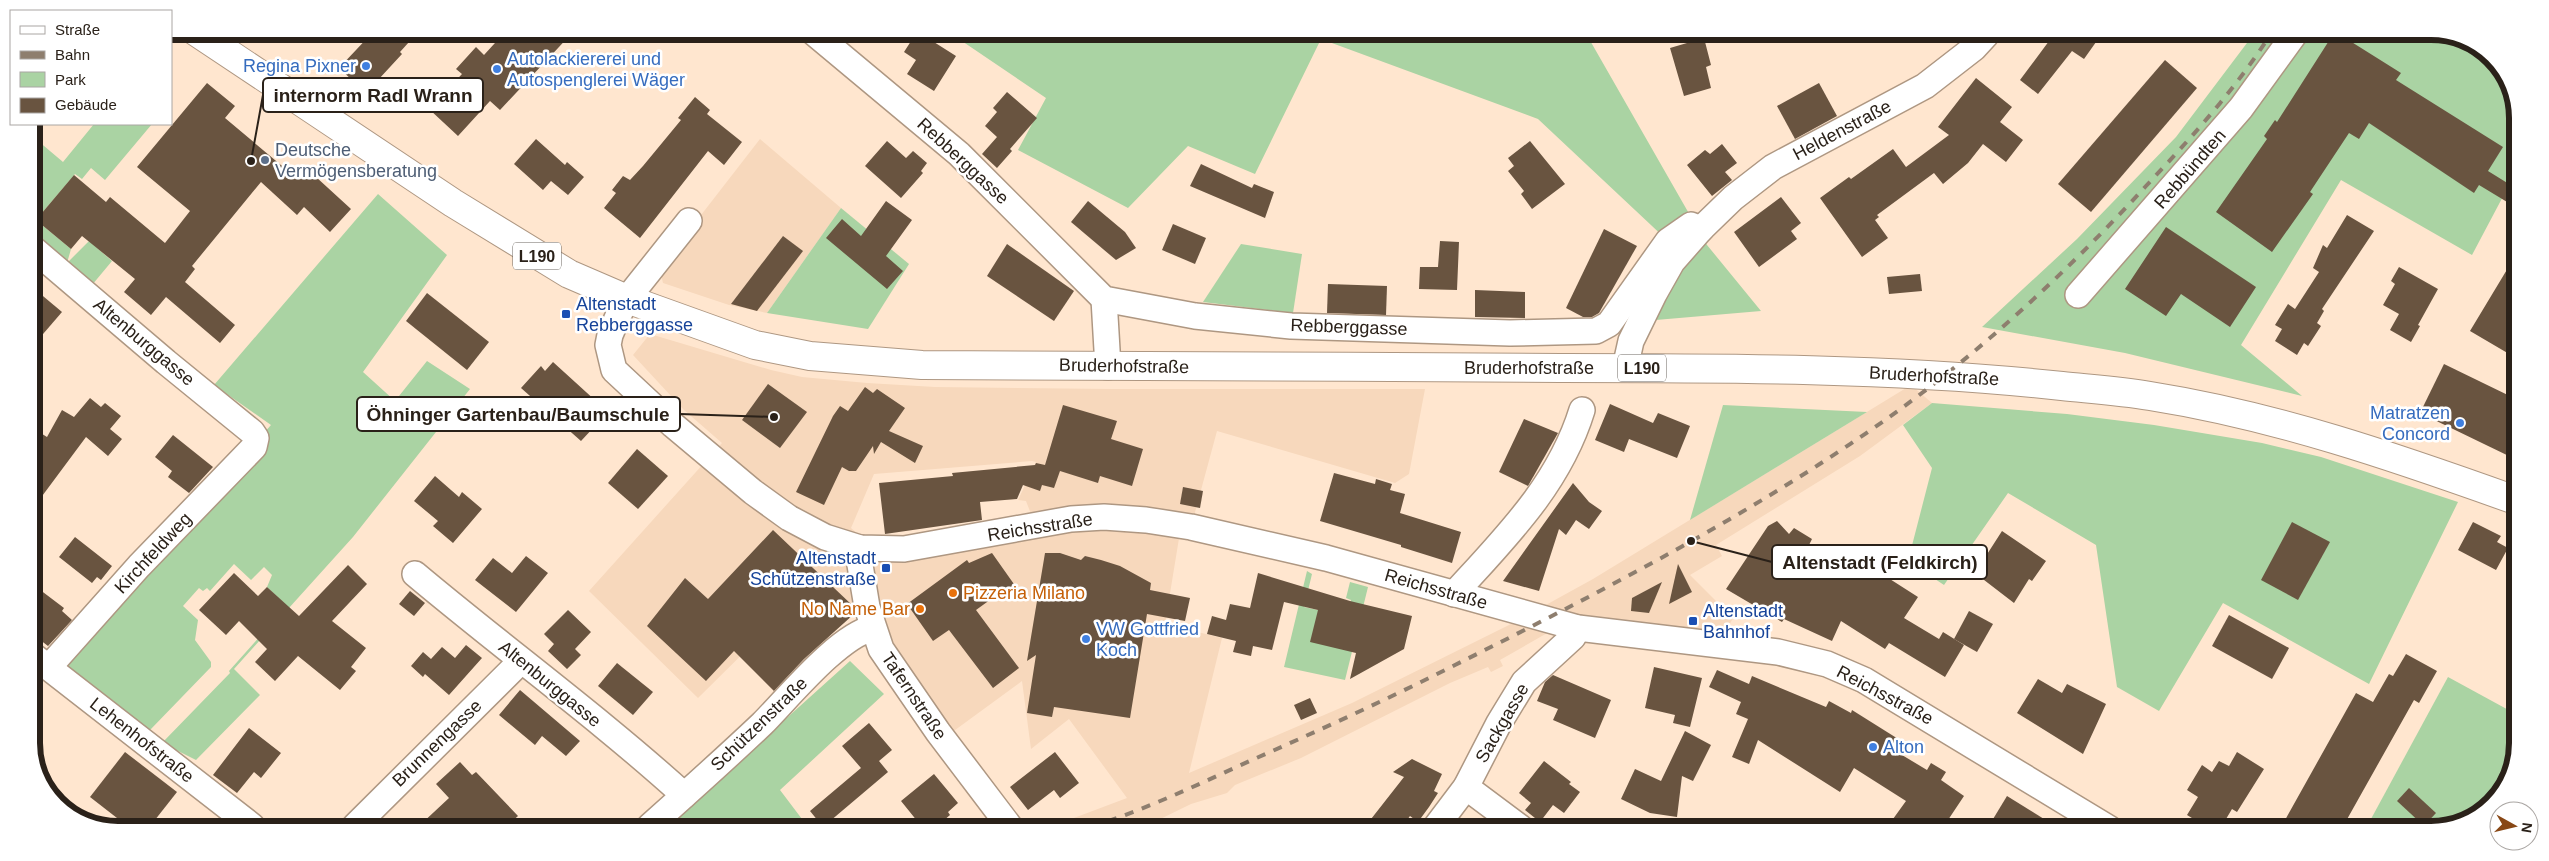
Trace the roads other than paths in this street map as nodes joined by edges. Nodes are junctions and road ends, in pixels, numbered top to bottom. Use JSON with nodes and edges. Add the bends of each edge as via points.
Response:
{"nodes":[{"id":1,"x":208,"y":40,"type":"edge"},
{"id":2,"x":822,"y":40,"type":"edge"},
{"id":3,"x":1981,"y":40,"type":"edge"},
{"id":4,"x":2291,"y":40,"type":"edge"},
{"id":5,"x":689,"y":222,"type":"dead end"},
{"id":6,"x":1701,"y":229,"type":"junction"},
{"id":7,"x":40,"y":255,"type":"edge"},
{"id":8,"x":2078,"y":295,"type":"dead end"},
{"id":9,"x":627,"y":299,"type":"junction"},
{"id":10,"x":1104,"y":299,"type":"junction"},
{"id":11,"x":1108,"y":366,"type":"junction"},
{"id":12,"x":1625,"y":368,"type":"junction"},
{"id":13,"x":1582,"y":410,"type":"dead end"},
{"id":14,"x":256,"y":438,"type":"joint"},
{"id":15,"x":2509,"y":498,"type":"edge"},
{"id":16,"x":860,"y":548,"type":"junction"},
{"id":17,"x":415,"y":574,"type":"dead end"},
{"id":18,"x":1454,"y":594,"type":"junction"},
{"id":19,"x":873,"y":628,"type":"junction"},
{"id":20,"x":1578,"y":628,"type":"junction"},
{"id":21,"x":40,"y":660,"type":"edge"},
{"id":22,"x":520,"y":662,"type":"junction"},
{"id":23,"x":1466,"y":788,"type":"junction"},
{"id":24,"x":684,"y":795,"type":"junction"},
{"id":25,"x":246,"y":821,"type":"edge"},
{"id":26,"x":360,"y":821,"type":"edge"},
{"id":27,"x":655,"y":821,"type":"edge"},
{"id":28,"x":1005,"y":821,"type":"edge"},
{"id":29,"x":1440,"y":821,"type":"edge"},
{"id":30,"x":1511,"y":821,"type":"edge"},
{"id":31,"x":2097,"y":821,"type":"edge"}],
"edges":[{"from":1,"to":9,"type":"main road","number":"L190","via":[[544,260]]},
{"from":2,"to":10,"type":"street","name":"Rebberggasse","via":[[959,154]]},
{"from":3,"to":6,"type":"street","name":"Heldenstraße","via":[[1925,86],[1773,167],[1733,198]]},
{"from":4,"to":8,"type":"street","name":"Rebbündten","via":[[2241,108]]},
{"from":5,"to":9,"type":"street","name":"Reichsstraße"},
{"from":6,"to":10,"type":"street","name":"Rebberggasse","via":[[1691,225],[1668,241],[1609,324],[1596,331],[1510,333],[1291,326],[1194,316]]},
{"from":6,"to":12,"type":"street","name":"Heldenstraße","via":[[1672,262],[1654,294],[1631,341]]},
{"from":7,"to":14,"type":"street","name":"Altenburggasse"},
{"from":9,"to":11,"type":"main road","name":"Bruderhofstraße","number":"L190","via":[[755,345],[810,356],[922,365]]},
{"from":9,"to":16,"type":"street","name":"Reichsstraße","via":[[610,334],[609,350],[614,370],[753,492],[814,533]]},
{"from":10,"to":11,"type":"street"},
{"from":11,"to":12,"type":"main road","name":"Bruderhofstraße","number":"L190"},
{"from":12,"to":15,"type":"main road","name":"Bruderhofstraße","number":"L190","via":[[1921,374],[2147,396],[2228,410],[2306,430],[2387,454]]},
{"from":13,"to":18,"type":"street","via":[[1573,438],[1551,479],[1513,529]]},
{"from":14,"to":21,"type":"street","name":"Kirchfeldweg","via":[[254,447],[139,566]]},
{"from":16,"to":18,"type":"street","name":"Reichsstraße","via":[[904,549],[1071,519],[1124,518],[1191,527],[1256,541]]},
{"from":16,"to":19,"type":"street","name":"Tafernstraße","via":[[860,565]]},
{"from":17,"to":22,"type":"street","name":"Altenburggasse"},
{"from":18,"to":20,"type":"street","name":"Reichsstraße"},
{"from":19,"to":24,"type":"street","name":"Schützenstraße","via":[[864,630],[840,646]]},
{"from":19,"to":28,"type":"street","name":"Tafernstraße","via":[[890,663]]},
{"from":20,"to":23,"type":"street","name":"Sackgasse","via":[[1573,637],[1524,682]]},
{"from":20,"to":31,"type":"street","name":"Reichsstraße","via":[[1778,652],[1827,664],[1864,680],[1909,706]]},
{"from":21,"to":25,"type":"street","name":"Lehenhofstraße"},
{"from":22,"to":24,"type":"street","name":"Altenburggasse","via":[[649,763]]},
{"from":22,"to":26,"type":"street","name":"Brunnengasse"},
{"from":23,"to":29,"type":"street","name":"Sackgasse"},
{"from":23,"to":30,"type":"street"},
{"from":24,"to":27,"type":"street","name":"Schützenstraße"}]}
